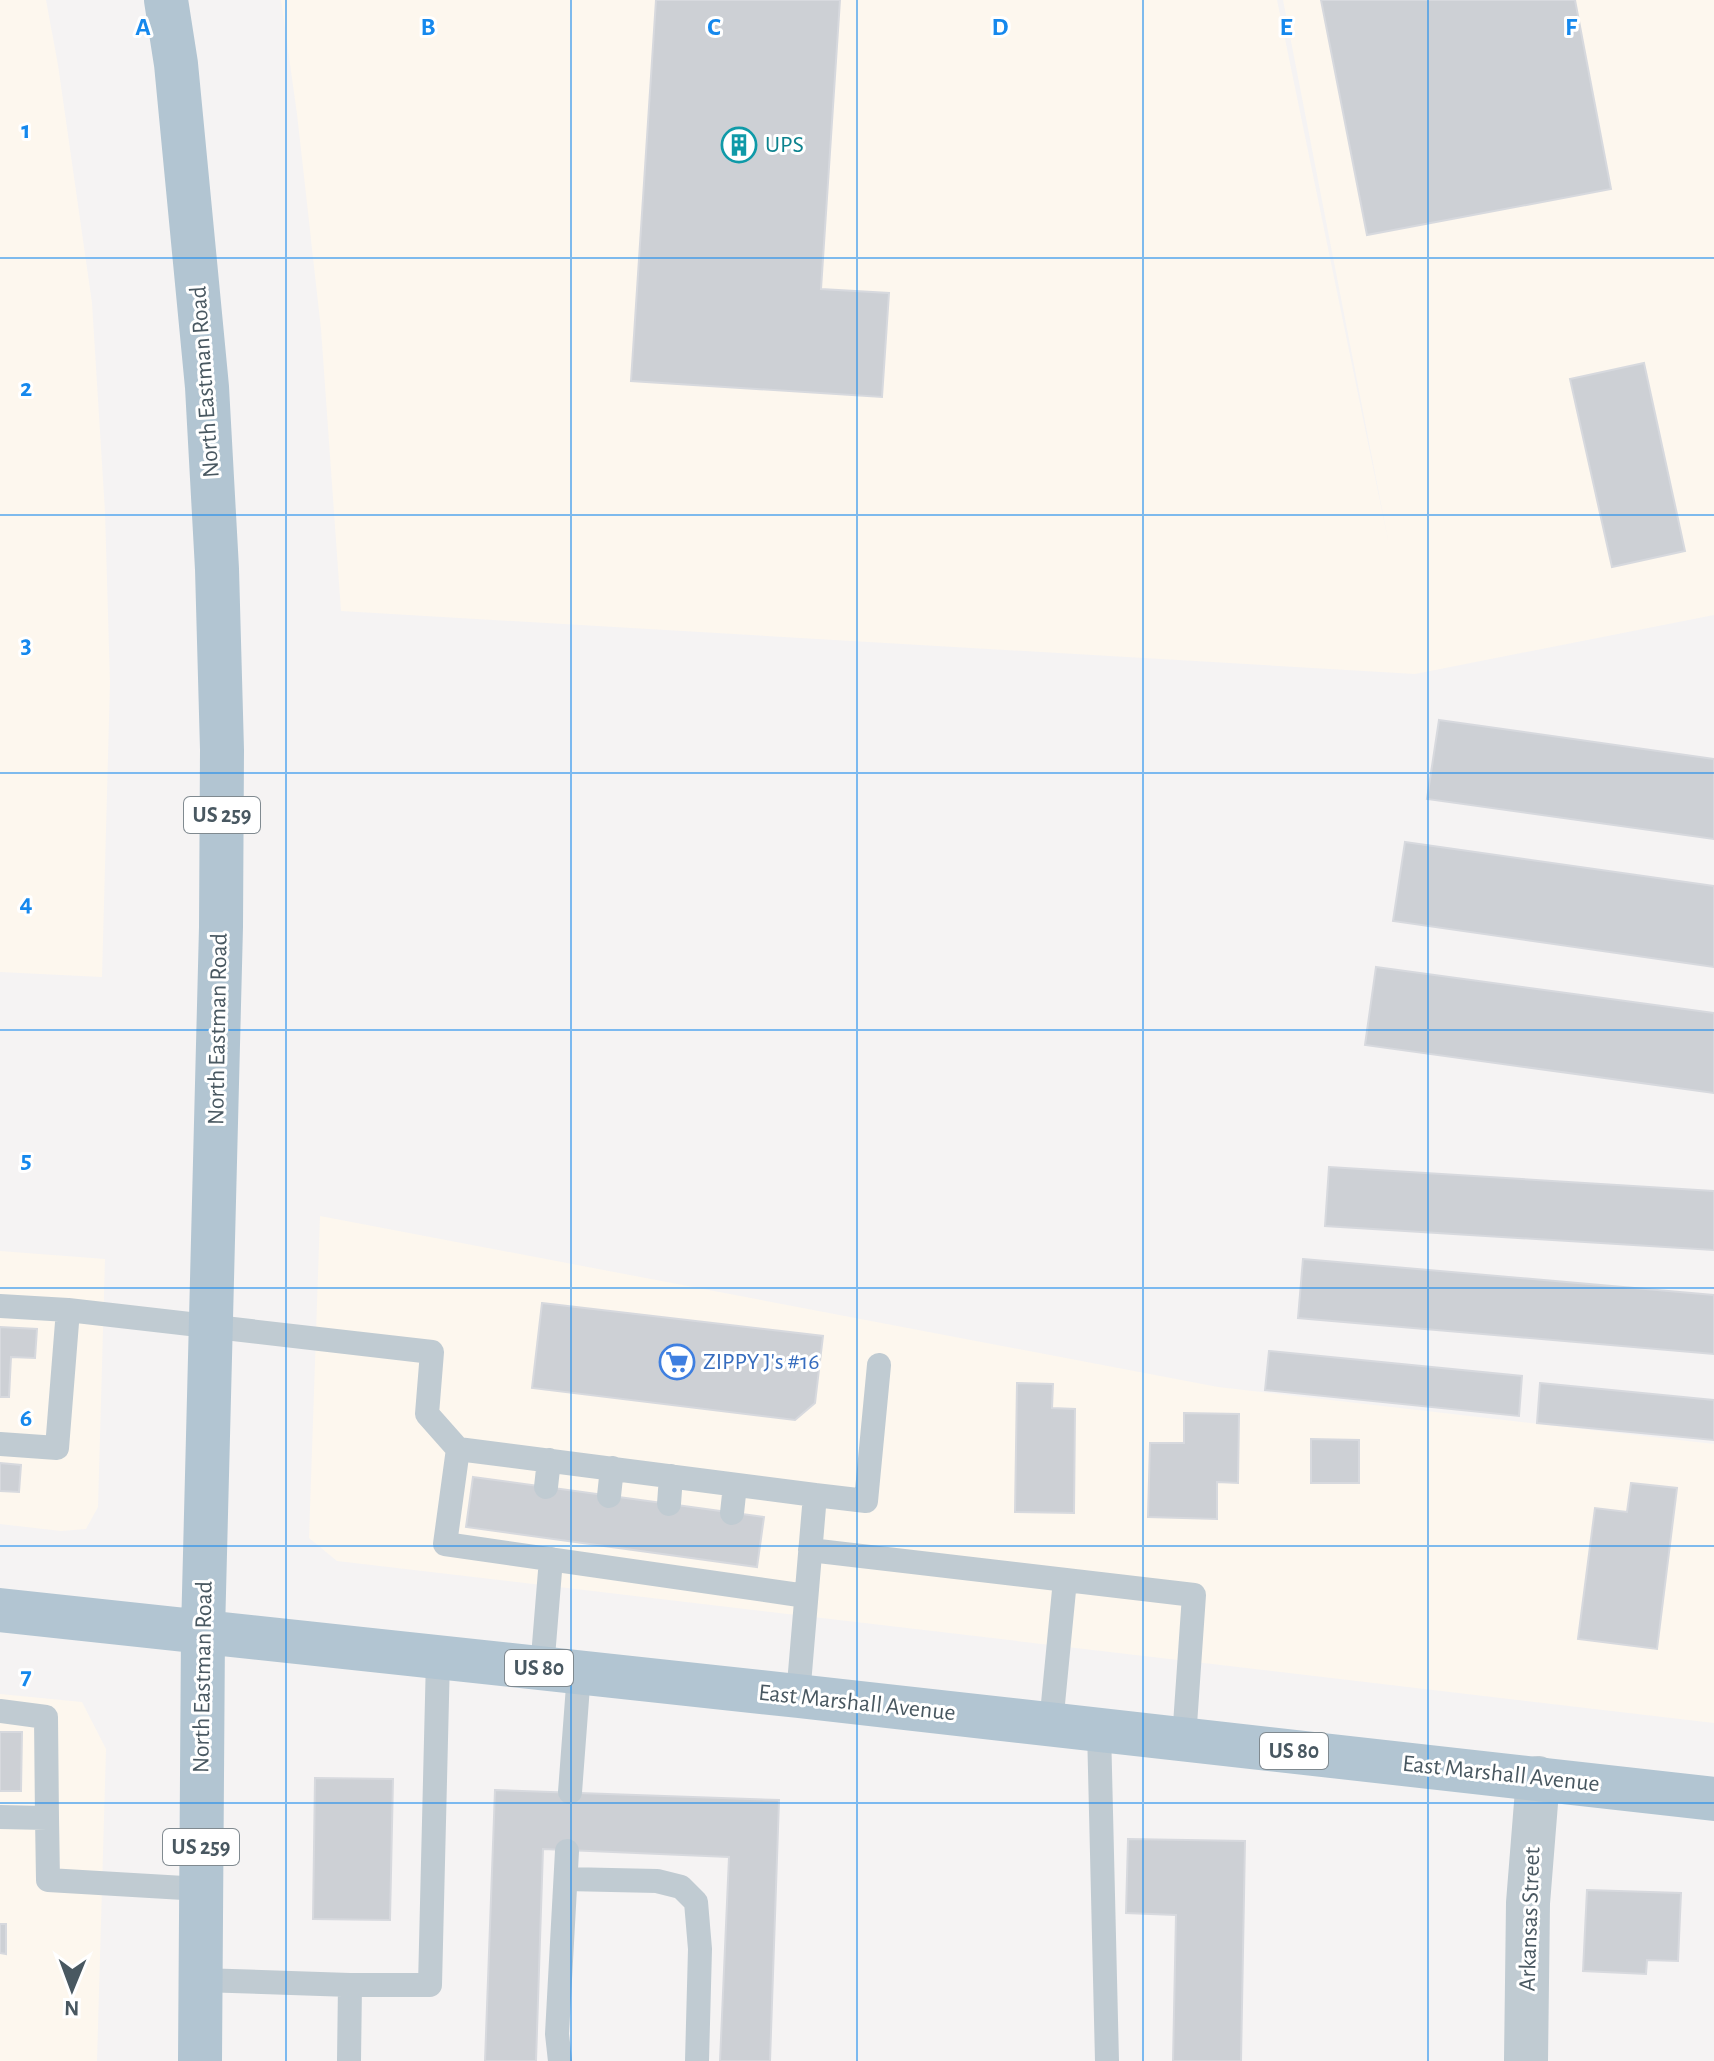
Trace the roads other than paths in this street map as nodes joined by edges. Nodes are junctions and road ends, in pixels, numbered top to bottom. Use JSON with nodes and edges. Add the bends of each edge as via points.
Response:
{"nodes":[{"id":1,"x":166,"y":0,"type":"edge"},
{"id":2,"x":0,"y":1306,"type":"edge"},
{"id":3,"x":68,"y":1310,"type":"junction"},
{"id":4,"x":210,"y":1328,"type":"junction"},
{"id":5,"x":879,"y":1365,"type":"dead end"},
{"id":6,"x":0,"y":1444,"type":"edge"},
{"id":7,"x":458,"y":1449,"type":"junction"},
{"id":8,"x":549,"y":1460,"type":"junction"},
{"id":9,"x":612,"y":1468,"type":"junction"},
{"id":10,"x":671,"y":1476,"type":"junction"},
{"id":11,"x":735,"y":1485,"type":"junction"},
{"id":12,"x":546,"y":1487,"type":"dead end"},
{"id":13,"x":815,"y":1495,"type":"junction"},
{"id":14,"x":609,"y":1496,"type":"dead end"},
{"id":15,"x":669,"y":1504,"type":"dead end"},
{"id":16,"x":732,"y":1513,"type":"dead end"},
{"id":17,"x":810,"y":1550,"type":"junction"},
{"id":18,"x":544,"y":1551,"type":"junction"},
{"id":19,"x":1065,"y":1580,"type":"junction"},
{"id":20,"x":806,"y":1596,"type":"junction"},
{"id":21,"x":0,"y":1610,"type":"edge"},
{"id":22,"x":203,"y":1632,"type":"junction"},
{"id":23,"x":438,"y":1658,"type":"junction"},
{"id":24,"x":561,"y":1671,"type":"junction"},
{"id":25,"x":798,"y":1696,"type":"junction"},
{"id":26,"x":0,"y":1711,"type":"edge"},
{"id":27,"x":1051,"y":1724,"type":"junction"},
{"id":28,"x":1099,"y":1729,"type":"junction"},
{"id":29,"x":1184,"y":1739,"type":"junction"},
{"id":30,"x":1538,"y":1778,"type":"junction"},
{"id":31,"x":570,"y":1792,"type":"dead end"},
{"id":32,"x":1714,"y":1799,"type":"edge"},
{"id":33,"x":0,"y":1817,"type":"edge"},
{"id":34,"x":47,"y":1818,"type":"junction"},
{"id":35,"x":567,"y":1851,"type":"dead end"},
{"id":36,"x":566,"y":1879,"type":"junction"},
{"id":37,"x":201,"y":1889,"type":"junction"},
{"id":38,"x":200,"y":1980,"type":"junction"},
{"id":39,"x":350,"y":1985,"type":"junction"},
{"id":40,"x":200,"y":2061,"type":"edge"},
{"id":41,"x":349,"y":2061,"type":"edge"},
{"id":42,"x":560,"y":2061,"type":"edge"},
{"id":43,"x":697,"y":2061,"type":"edge"},
{"id":44,"x":1107,"y":2061,"type":"edge"},
{"id":45,"x":1526,"y":2061,"type":"edge"}],
"edges":[{"from":1,"to":4,"type":"main road","name":"North Eastman Road","number":"US 259","via":[[207,387],[217,569],[222,841]]},
{"from":2,"to":3,"type":"lane"},
{"from":3,"to":4,"type":"lane"},
{"from":3,"to":6,"type":"lane","via":[[57,1448]]},
{"from":4,"to":7,"type":"lane","via":[[432,1352],[427,1414]]},
{"from":4,"to":22,"type":"main road","name":"North Eastman Road","number":"US 259"},
{"from":5,"to":13,"type":"lane","via":[[866,1501]]},
{"from":7,"to":8,"type":"lane"},
{"from":7,"to":18,"type":"lane","via":[[445,1544]]},
{"from":8,"to":9,"type":"lane"},
{"from":8,"to":12,"type":"lane"},
{"from":9,"to":10,"type":"lane"},
{"from":9,"to":14,"type":"lane"},
{"from":10,"to":11,"type":"lane"},
{"from":10,"to":15,"type":"lane"},
{"from":11,"to":13,"type":"lane"},
{"from":11,"to":16,"type":"lane"},
{"from":13,"to":17,"type":"lane"},
{"from":17,"to":19,"type":"lane"},
{"from":17,"to":20,"type":"lane"},
{"from":18,"to":20,"type":"lane","via":[[725,1573]]},
{"from":18,"to":24,"type":"lane"},
{"from":19,"to":27,"type":"lane"},
{"from":19,"to":29,"type":"lane","via":[[1194,1595]]},
{"from":20,"to":25,"type":"lane"},
{"from":21,"to":22,"type":"main road","name":"East Marshall Avenue","number":"US 80"},
{"from":22,"to":23,"type":"main road","name":"East Marshall Avenue","number":"US 80"},
{"from":22,"to":37,"type":"main road","name":"North Eastman Road","number":"US 259"},
{"from":23,"to":24,"type":"main road","name":"East Marshall Avenue","number":"US 80"},
{"from":23,"to":39,"type":"lane","via":[[430,1985]]},
{"from":24,"to":25,"type":"main road","name":"East Marshall Avenue","number":"US 80"},
{"from":24,"to":31,"type":"lane"},
{"from":25,"to":27,"type":"main road","name":"East Marshall Avenue","number":"US 80"},
{"from":26,"to":34,"type":"lane","via":[[46,1717]]},
{"from":27,"to":28,"type":"main road","name":"East Marshall Avenue","number":"US 80"},
{"from":28,"to":29,"type":"main road","name":"East Marshall Avenue","number":"US 80"},
{"from":28,"to":44,"type":"lane"},
{"from":29,"to":30,"type":"main road","name":"East Marshall Avenue","number":"US 80"},
{"from":30,"to":32,"type":"main road","name":"East Marshall Avenue","number":"US 80"},
{"from":30,"to":45,"type":"street","name":"Arkansas Street","via":[[1528,1903]]},
{"from":33,"to":34,"type":"lane"},
{"from":34,"to":37,"type":"lane","via":[[48,1880]]},
{"from":35,"to":36,"type":"lane"},
{"from":36,"to":42,"type":"lane"},
{"from":36,"to":43,"type":"lane","via":[[657,1881],[681,1887],[696,1902]]},
{"from":37,"to":38,"type":"main road","name":"North Eastman Road","number":"US 259"},
{"from":38,"to":39,"type":"lane"},
{"from":38,"to":40,"type":"main road","name":"North Eastman Road","number":"US 259"},
{"from":39,"to":41,"type":"lane"}]}
